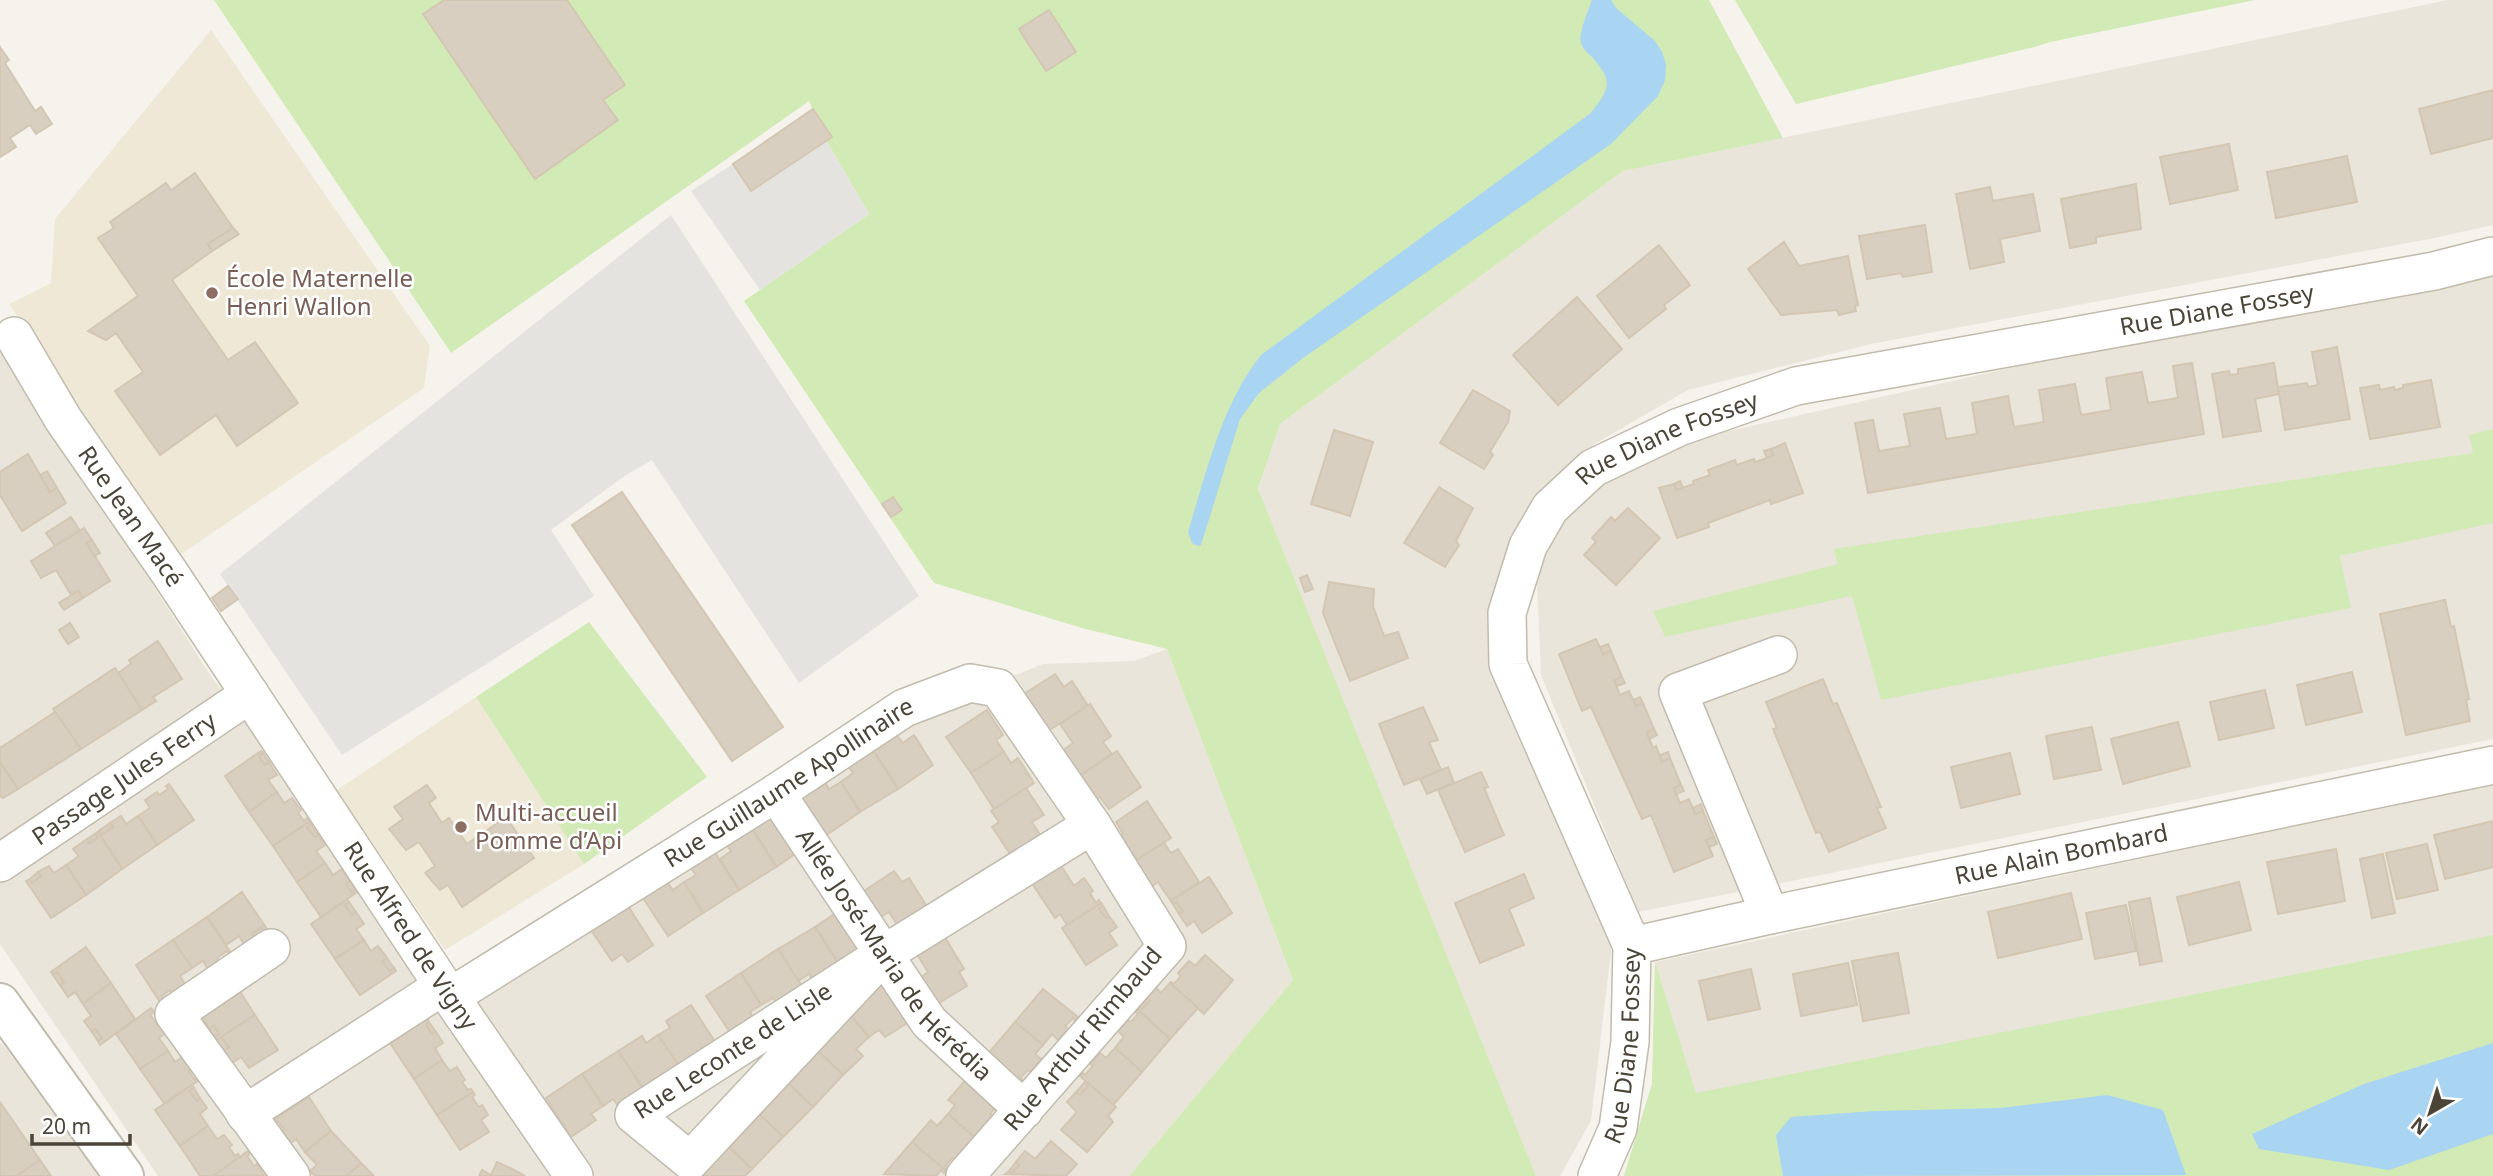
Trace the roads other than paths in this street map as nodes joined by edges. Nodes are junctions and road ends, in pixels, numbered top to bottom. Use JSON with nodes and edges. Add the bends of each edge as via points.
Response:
{"nodes":[{"id":1,"x":2493,"y":256,"type":"edge"},
{"id":2,"x":15,"y":336,"type":"dead end"},
{"id":3,"x":1778,"y":655,"type":"dead end"},
{"id":4,"x":250,"y":694,"type":"junction"},
{"id":5,"x":2493,"y":765,"type":"edge"},
{"id":6,"x":776,"y":793,"type":"junction"},
{"id":7,"x":1092,"y":825,"type":"junction"},
{"id":8,"x":0,"y":863,"type":"edge"},
{"id":9,"x":1770,"y":915,"type":"junction"},
{"id":10,"x":1632,"y":946,"type":"junction"},
{"id":11,"x":271,"y":948,"type":"dead end"},
{"id":12,"x":884,"y":954,"type":"junction"},
{"id":13,"x":446,"y":991,"type":"junction"},
{"id":14,"x":0,"y":1003,"type":"edge"},
{"id":15,"x":1024,"y":1110,"type":"junction"},
{"id":16,"x":245,"y":1114,"type":"junction"},
{"id":17,"x":124,"y":1176,"type":"edge"},
{"id":18,"x":292,"y":1176,"type":"edge"},
{"id":19,"x":574,"y":1176,"type":"edge"},
{"id":20,"x":965,"y":1176,"type":"edge"},
{"id":21,"x":1597,"y":1176,"type":"edge"}],
"edges":[{"from":1,"to":10,"type":"street","name":"Rue Diane Fossey","via":[[2434,271],[1796,386],[1679,427],[1593,468],[1550,508],[1528,546],[1507,613],[1508,664]]},
{"from":2,"to":4,"type":"street","name":"Rue Jean Macé","via":[[63,419]]},
{"from":3,"to":9,"type":"street","via":[[1678,692]]},
{"from":4,"to":8,"type":"street","name":"Passage Jules Ferry"},
{"from":4,"to":13,"type":"street","name":"Rue Alfred de Vigny"},
{"from":5,"to":9,"type":"street","name":"Rue Alain Bombard"},
{"from":6,"to":7,"type":"street","name":"Rue Guillaume Apollinaire","via":[[904,708],[970,683],[998,688]]},
{"from":6,"to":12,"type":"street","name":"Allée José-Maria de Hérédia"},
{"from":6,"to":13,"type":"street","name":"Rue Guillaume Apollinaire"},
{"from":7,"to":12,"type":"street","name":"Rue Leconte de Lisle"},
{"from":7,"to":15,"type":"street","name":"Rue Arthur Rimbaud","via":[[1167,946]]},
{"from":9,"to":10,"type":"street","name":"Rue Alain Bombard"},
{"from":10,"to":21,"type":"street","name":"Rue Diane Fossey","via":[[1630,1042],[1618,1128]]},
{"from":11,"to":16,"type":"street","via":[[174,1014]]},
{"from":12,"to":12,"type":"street","name":"Rue Leconte de Lisle","via":[[646,1107],[634,1115],[690,1161]]},
{"from":12,"to":15,"type":"street","name":"Allée José-Maria de Hérédia","via":[[929,1022]]},
{"from":13,"to":16,"type":"street","name":"Rue Guillaume Apollinaire"},
{"from":13,"to":19,"type":"street","name":"Rue Alfred de Vigny"},
{"from":14,"to":17,"type":"street"},
{"from":15,"to":20,"type":"street","name":"Rue Arthur Rimbaud"},
{"from":16,"to":18,"type":"street"}]}
